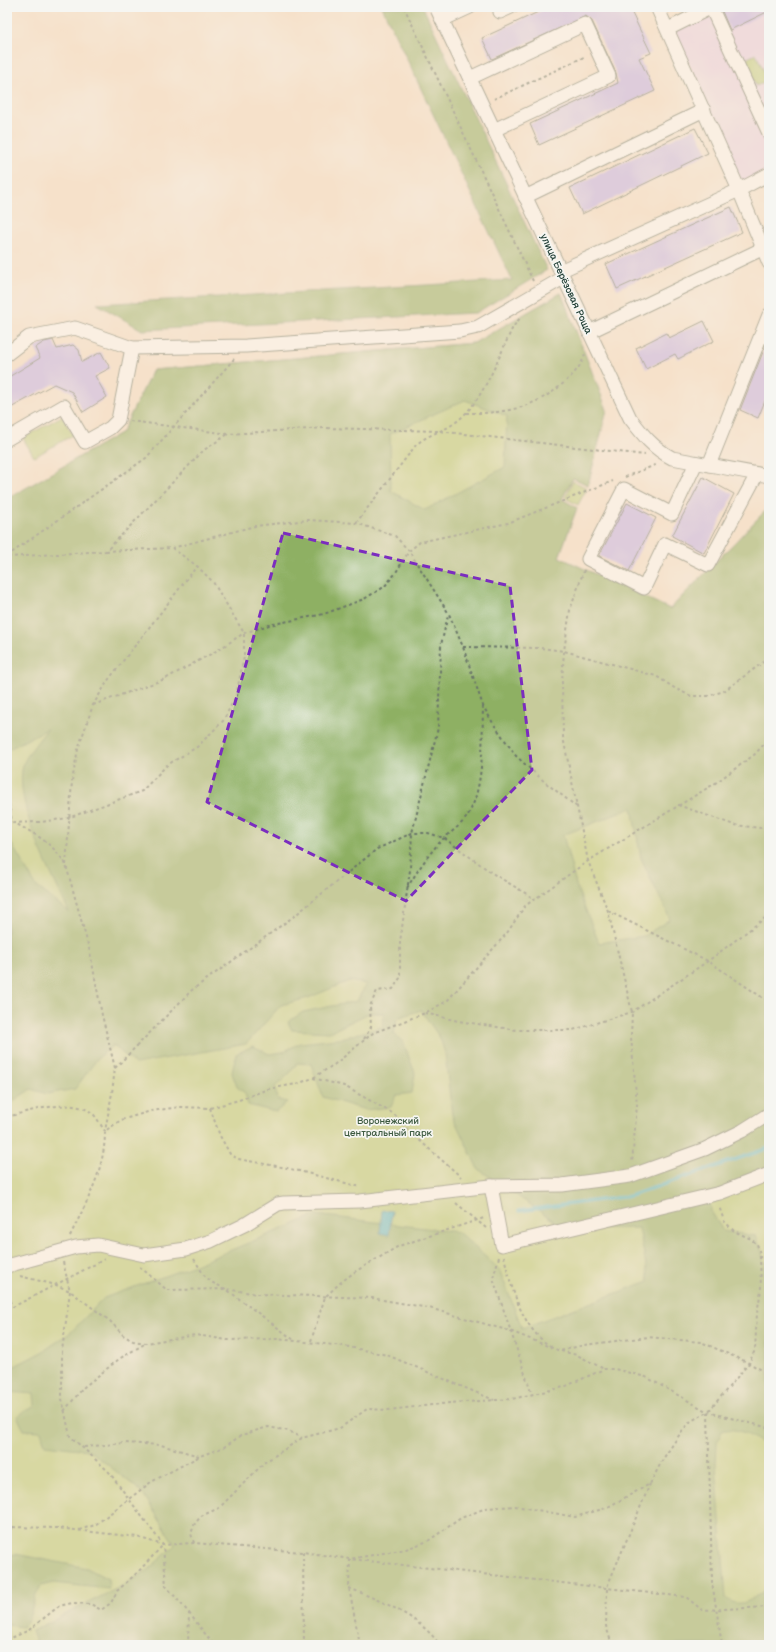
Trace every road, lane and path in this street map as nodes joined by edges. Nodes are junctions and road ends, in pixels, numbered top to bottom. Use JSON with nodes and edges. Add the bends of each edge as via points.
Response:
{"nodes":[{"id":1,"x":8,"y":7,"type":"edge"},
{"id":2,"x":404,"y":7,"type":"edge"},
{"id":3,"x":436,"y":7,"type":"edge"},
{"id":4,"x":470,"y":7,"type":"edge"},
{"id":5,"x":657,"y":7,"type":"edge"},
{"id":6,"x":711,"y":7,"type":"edge"},
{"id":7,"x":442,"y":20,"type":"junction"},
{"id":8,"x":668,"y":29,"type":"junction"},
{"id":9,"x":7,"y":34,"type":"edge"},
{"id":10,"x":597,"y":51,"type":"junction"},
{"id":11,"x":470,"y":78,"type":"junction"},
{"id":12,"x":491,"y":101,"type":"dead end"},
{"id":13,"x":704,"y":110,"type":"junction"},
{"id":14,"x":494,"y":130,"type":"junction"},
{"id":15,"x":769,"y":133,"type":"edge"},
{"id":16,"x":769,"y":174,"type":"edge"},
{"id":17,"x":739,"y":190,"type":"junction"},
{"id":18,"x":525,"y":197,"type":"junction"},
{"id":19,"x":764,"y":248,"type":"junction"},
{"id":20,"x":769,"y":263,"type":"edge"},
{"id":21,"x":562,"y":275,"type":"junction"},
{"id":22,"x":538,"y":293,"type":"junction"},
{"id":23,"x":522,"y":316,"type":"dead end"},
{"id":24,"x":769,"y":316,"type":"edge"},
{"id":25,"x":589,"y":332,"type":"junction"},
{"id":26,"x":246,"y":346,"type":"junction"},
{"id":27,"x":132,"y":348,"type":"junction"},
{"id":28,"x":7,"y":354,"type":"edge"},
{"id":29,"x":466,"y":413,"type":"junction"},
{"id":30,"x":118,"y":420,"type":"junction"},
{"id":31,"x":175,"y":426,"type":"junction"},
{"id":32,"x":438,"y":431,"type":"junction"},
{"id":33,"x":229,"y":434,"type":"junction"},
{"id":34,"x":7,"y":439,"type":"edge"},
{"id":35,"x":649,"y":455,"type":"dead end"},
{"id":36,"x":672,"y":458,"type":"junction"},
{"id":37,"x":703,"y":464,"type":"junction"},
{"id":38,"x":763,"y":475,"type":"edge"},
{"id":39,"x":356,"y":523,"type":"junction"},
{"id":40,"x":172,"y":548,"type":"junction"},
{"id":41,"x":106,"y":551,"type":"junction"},
{"id":42,"x":409,"y":551,"type":"junction"},
{"id":43,"x":7,"y":557,"type":"edge"},
{"id":44,"x":588,"y":560,"type":"junction"},
{"id":45,"x":197,"y":566,"type":"junction"},
{"id":46,"x":449,"y":614,"type":"junction"},
{"id":47,"x":244,"y":633,"type":"junction"},
{"id":48,"x":463,"y":647,"type":"junction"},
{"id":49,"x":564,"y":651,"type":"junction"},
{"id":50,"x":769,"y":658,"type":"edge"},
{"id":51,"x":93,"y":704,"type":"junction"},
{"id":52,"x":483,"y":706,"type":"junction"},
{"id":53,"x":769,"y":739,"type":"edge"},
{"id":54,"x":7,"y":792,"type":"edge"},
{"id":55,"x":677,"y":805,"type":"junction"},
{"id":56,"x":577,"y":807,"type":"junction"},
{"id":57,"x":68,"y":818,"type":"junction"},
{"id":58,"x":7,"y":819,"type":"edge"},
{"id":59,"x":12,"y":822,"type":"junction"},
{"id":60,"x":7,"y":823,"type":"edge"},
{"id":61,"x":769,"y":829,"type":"edge"},
{"id":62,"x":412,"y":833,"type":"junction"},
{"id":63,"x":444,"y":838,"type":"junction"},
{"id":64,"x":588,"y":861,"type":"junction"},
{"id":65,"x":66,"y":865,"type":"junction"},
{"id":66,"x":406,"y":890,"type":"junction"},
{"id":67,"x":535,"y":899,"type":"junction"},
{"id":68,"x":608,"y":911,"type":"junction"},
{"id":69,"x":769,"y":915,"type":"edge"},
{"id":70,"x":708,"y":961,"type":"junction"},
{"id":71,"x":769,"y":1002,"type":"edge"},
{"id":72,"x":632,"y":1012,"type":"junction"},
{"id":73,"x":426,"y":1013,"type":"junction"},
{"id":74,"x":364,"y":1040,"type":"junction"},
{"id":75,"x":115,"y":1068,"type":"junction"},
{"id":76,"x":313,"y":1078,"type":"junction"},
{"id":77,"x":210,"y":1108,"type":"junction"},
{"id":78,"x":769,"y":1114,"type":"edge"},
{"id":79,"x":7,"y":1116,"type":"edge"},
{"id":80,"x":105,"y":1131,"type":"junction"},
{"id":81,"x":769,"y":1174,"type":"edge"},
{"id":82,"x":630,"y":1176,"type":"junction"},
{"id":83,"x":491,"y":1186,"type":"junction"},
{"id":84,"x":367,"y":1189,"type":"dead end"},
{"id":85,"x":473,"y":1189,"type":"junction"},
{"id":86,"x":720,"y":1193,"type":"junction"},
{"id":87,"x":451,"y":1201,"type":"dead end"},
{"id":88,"x":496,"y":1214,"type":"junction"},
{"id":89,"x":475,"y":1221,"type":"junction"},
{"id":90,"x":502,"y":1245,"type":"junction"},
{"id":91,"x":186,"y":1248,"type":"junction"},
{"id":92,"x":63,"y":1250,"type":"junction"},
{"id":93,"x":121,"y":1251,"type":"junction"},
{"id":94,"x":138,"y":1266,"type":"dead end"},
{"id":95,"x":11,"y":1270,"type":"edge"},
{"id":96,"x":69,"y":1279,"type":"junction"},
{"id":97,"x":56,"y":1285,"type":"junction"},
{"id":98,"x":226,"y":1289,"type":"junction"},
{"id":99,"x":70,"y":1291,"type":"junction"},
{"id":100,"x":7,"y":1295,"type":"edge"},
{"id":101,"x":325,"y":1297,"type":"junction"},
{"id":102,"x":12,"y":1306,"type":"junction"},
{"id":103,"x":7,"y":1310,"type":"edge"},
{"id":104,"x":510,"y":1331,"type":"junction"},
{"id":105,"x":294,"y":1341,"type":"junction"},
{"id":106,"x":310,"y":1341,"type":"junction"},
{"id":107,"x":146,"y":1343,"type":"junction"},
{"id":108,"x":560,"y":1351,"type":"junction"},
{"id":109,"x":749,"y":1363,"type":"junction"},
{"id":110,"x":604,"y":1369,"type":"junction"},
{"id":111,"x":769,"y":1374,"type":"edge"},
{"id":112,"x":532,"y":1395,"type":"junction"},
{"id":113,"x":495,"y":1400,"type":"junction"},
{"id":114,"x":64,"y":1411,"type":"junction"},
{"id":115,"x":708,"y":1412,"type":"junction"},
{"id":116,"x":769,"y":1428,"type":"edge"},
{"id":117,"x":302,"y":1438,"type":"junction"},
{"id":118,"x":82,"y":1448,"type":"junction"},
{"id":119,"x":200,"y":1456,"type":"junction"},
{"id":120,"x":650,"y":1484,"type":"junction"},
{"id":121,"x":130,"y":1498,"type":"junction"},
{"id":122,"x":7,"y":1527,"type":"edge"},
{"id":123,"x":13,"y":1527,"type":"junction"},
{"id":124,"x":78,"y":1531,"type":"junction"},
{"id":125,"x":7,"y":1534,"type":"edge"},
{"id":126,"x":194,"y":1543,"type":"junction"},
{"id":127,"x":163,"y":1544,"type":"junction"},
{"id":128,"x":303,"y":1552,"type":"junction"},
{"id":129,"x":350,"y":1559,"type":"junction"},
{"id":130,"x":607,"y":1587,"type":"junction"},
{"id":131,"x":349,"y":1588,"type":"junction"},
{"id":132,"x":769,"y":1607,"type":"edge"},
{"id":133,"x":717,"y":1609,"type":"junction"},
{"id":134,"x":189,"y":1613,"type":"junction"},
{"id":135,"x":7,"y":1640,"type":"edge"},
{"id":136,"x":188,"y":1645,"type":"edge"},
{"id":137,"x":214,"y":1645,"type":"edge"},
{"id":138,"x":304,"y":1645,"type":"edge"},
{"id":139,"x":360,"y":1645,"type":"edge"},
{"id":140,"x":440,"y":1645,"type":"edge"},
{"id":141,"x":612,"y":1645,"type":"edge"},
{"id":142,"x":722,"y":1645,"type":"edge"}],
"edges":[{"from":1,"to":9,"type":"path"},
{"from":2,"to":22,"type":"path"},
{"from":3,"to":7,"type":"street","name":"улица Берёзовая Роща"},
{"from":4,"to":7,"type":"street"},
{"from":5,"to":8,"type":"street"},
{"from":6,"to":8,"type":"street"},
{"from":6,"to":15,"type":"street"},
{"from":7,"to":11,"type":"street","name":"улица Берёзовая Роща"},
{"from":8,"to":13,"type":"street"},
{"from":10,"to":11,"type":"street","via":[[585,24]]},
{"from":10,"to":12,"type":"path"},
{"from":10,"to":14,"type":"street","via":[[609,76]]},
{"from":11,"to":14,"type":"street","name":"улица Берёзовая Роща"},
{"from":13,"to":17,"type":"street"},
{"from":13,"to":18,"type":"street"},
{"from":14,"to":18,"type":"street","name":"улица Берёзовая Роща"},
{"from":16,"to":17,"type":"street"},
{"from":17,"to":19,"type":"street"},
{"from":17,"to":21,"type":"street"},
{"from":18,"to":21,"type":"street","name":"улица Берёзовая Роща"},
{"from":19,"to":20,"type":"street"},
{"from":19,"to":25,"type":"street"},
{"from":21,"to":22,"type":"street"},
{"from":21,"to":25,"type":"street","name":"улица Берёзовая Роща"},
{"from":22,"to":26,"type":"street","via":[[478,327],[460,331]]},
{"from":23,"to":29,"type":"path","via":[[513,327],[483,388]]},
{"from":24,"to":37,"type":"street"},
{"from":25,"to":29,"type":"path","via":[[584,360],[571,377],[551,395],[527,406],[491,414]]},
{"from":25,"to":36,"type":"street","name":"улица Берёзовая Роща","via":[[630,418],[654,447]]},
{"from":26,"to":27,"type":"street"},
{"from":26,"to":31,"type":"path"},
{"from":27,"to":28,"type":"street","via":[[75,328],[28,337]]},
{"from":27,"to":30,"type":"street"},
{"from":29,"to":32,"type":"path","via":[[455,423]]},
{"from":30,"to":31,"type":"path"},
{"from":30,"to":34,"type":"street","via":[[110,428],[85,442],[64,406]]},
{"from":31,"to":33,"type":"path"},
{"from":31,"to":43,"type":"path","via":[[146,458]]},
{"from":32,"to":33,"type":"path","via":[[325,428]]},
{"from":32,"to":35,"type":"path"},
{"from":32,"to":39,"type":"path","via":[[416,446]]},
{"from":33,"to":41,"type":"path","via":[[204,450]]},
{"from":36,"to":37,"type":"street","name":"улица Берёзовая Роща"},
{"from":36,"to":42,"type":"path","via":[[508,522],[420,542]]},
{"from":37,"to":38,"type":"street","name":"улица Берёзовая Роща"},
{"from":37,"to":44,"type":"street","via":[[672,514],[624,489]]},
{"from":38,"to":44,"type":"street","via":[[708,565],[665,544],[644,588]]},
{"from":39,"to":40,"type":"path","via":[[308,520],[255,526]]},
{"from":39,"to":42,"type":"path","via":[[395,536]]},
{"from":40,"to":41,"type":"path"},
{"from":40,"to":45,"type":"path"},
{"from":41,"to":43,"type":"path"},
{"from":42,"to":46,"type":"path"},
{"from":42,"to":47,"type":"path","via":[[384,587],[364,599],[324,614],[269,625]]},
{"from":44,"to":49,"type":"path","via":[[570,610]]},
{"from":45,"to":47,"type":"path","via":[[213,582]]},
{"from":45,"to":51,"type":"path","via":[[109,679]]},
{"from":46,"to":48,"type":"path"},
{"from":46,"to":62,"type":"path","via":[[441,645],[438,728]]},
{"from":47,"to":51,"type":"path","via":[[165,679]]},
{"from":47,"to":57,"type":"path","via":[[244,657],[236,696],[223,721],[197,747],[167,765],[142,790]]},
{"from":48,"to":49,"type":"path","via":[[541,648]]},
{"from":48,"to":52,"type":"path"},
{"from":49,"to":50,"type":"path","via":[[656,676],[691,696],[708,696],[724,691]]},
{"from":49,"to":56,"type":"path","via":[[563,737]]},
{"from":51,"to":57,"type":"path","via":[[78,750]]},
{"from":52,"to":56,"type":"path","via":[[516,756],[546,784]]},
{"from":52,"to":63,"type":"path","via":[[480,768],[475,799],[465,819]]},
{"from":53,"to":55,"type":"path","via":[[754,756],[714,784]]},
{"from":54,"to":59,"type":"path"},
{"from":55,"to":61,"type":"path","via":[[734,825]]},
{"from":55,"to":64,"type":"path"},
{"from":56,"to":64,"type":"path"},
{"from":57,"to":59,"type":"path","via":[[41,822]]},
{"from":57,"to":65,"type":"path"},
{"from":58,"to":59,"type":"path"},
{"from":59,"to":60,"type":"path"},
{"from":59,"to":65,"type":"path","via":[[48,842],[59,852]]},
{"from":62,"to":63,"type":"path","via":[[428,833]]},
{"from":62,"to":66,"type":"path"},
{"from":62,"to":75,"type":"path","via":[[377,850],[293,917],[192,990]]},
{"from":63,"to":66,"type":"path","via":[[425,859]]},
{"from":63,"to":67,"type":"path","via":[[492,873]]},
{"from":64,"to":67,"type":"path"},
{"from":64,"to":68,"type":"path"},
{"from":65,"to":75,"type":"path","via":[[90,952]]},
{"from":66,"to":74,"type":"path","via":[[400,942],[400,978],[393,989],[377,992],[370,1006],[370,1027]]},
{"from":67,"to":73,"type":"path","via":[[525,906],[507,933],[447,1001]]},
{"from":68,"to":70,"type":"path"},
{"from":68,"to":72,"type":"path"},
{"from":69,"to":70,"type":"path"},
{"from":70,"to":71,"type":"path"},
{"from":70,"to":72,"type":"path"},
{"from":72,"to":73,"type":"path","via":[[573,1030],[517,1030]]},
{"from":72,"to":82,"type":"path","via":[[631,1037],[638,1105]]},
{"from":73,"to":74,"type":"path","via":[[373,1033]]},
{"from":74,"to":76,"type":"path"},
{"from":75,"to":80,"type":"path"},
{"from":76,"to":77,"type":"path","via":[[297,1084],[268,1089]]},
{"from":76,"to":85,"type":"path","via":[[344,1086],[394,1114],[410,1132]]},
{"from":77,"to":80,"type":"path","via":[[180,1107],[151,1111],[121,1120]]},
{"from":77,"to":84,"type":"path","via":[[220,1136],[230,1154],[238,1159],[287,1168]]},
{"from":78,"to":82,"type":"street","via":[[742,1131],[704,1149]]},
{"from":79,"to":80,"type":"path","via":[[42,1108],[73,1105],[92,1113]]},
{"from":80,"to":92,"type":"path","via":[[105,1149],[97,1181]]},
{"from":81,"to":86,"type":"street"},
{"from":82,"to":83,"type":"street","via":[[562,1185]]},
{"from":83,"to":85,"type":"street"},
{"from":83,"to":88,"type":"street"},
{"from":85,"to":91,"type":"street","via":[[360,1201],[278,1204],[211,1241]]},
{"from":86,"to":90,"type":"street"},
{"from":86,"to":109,"type":"path","via":[[719,1208],[724,1222],[757,1244],[760,1254],[761,1290],[757,1333],[755,1350]]},
{"from":87,"to":89,"type":"path"},
{"from":88,"to":89,"type":"path"},
{"from":88,"to":90,"type":"street"},
{"from":89,"to":90,"type":"path","via":[[491,1232]]},
{"from":89,"to":101,"type":"path","via":[[399,1246],[356,1271]]},
{"from":90,"to":104,"type":"path","via":[[493,1278]]},
{"from":90,"to":108,"type":"path","via":[[514,1293],[532,1330],[543,1342]]},
{"from":91,"to":93,"type":"street","via":[[144,1254]]},
{"from":91,"to":98,"type":"path","via":[[204,1275]]},
{"from":92,"to":93,"type":"street","via":[[98,1245]]},
{"from":92,"to":95,"type":"street"},
{"from":92,"to":96,"type":"path","via":[[64,1266]]},
{"from":93,"to":96,"type":"path"},
{"from":94,"to":98,"type":"path","via":[[167,1290]]},
{"from":95,"to":97,"type":"path"},
{"from":96,"to":97,"type":"path"},
{"from":96,"to":99,"type":"path"},
{"from":97,"to":99,"type":"path"},
{"from":97,"to":102,"type":"path"},
{"from":98,"to":101,"type":"path","via":[[258,1294]]},
{"from":98,"to":105,"type":"path"},
{"from":99,"to":107,"type":"path","via":[[110,1321],[124,1335],[133,1341]]},
{"from":99,"to":114,"type":"path","via":[[62,1351]]},
{"from":100,"to":102,"type":"path"},
{"from":101,"to":104,"type":"path","via":[[372,1298],[429,1308]]},
{"from":101,"to":106,"type":"path"},
{"from":102,"to":103,"type":"path"},
{"from":104,"to":108,"type":"path"},
{"from":104,"to":112,"type":"path"},
{"from":105,"to":106,"type":"path"},
{"from":105,"to":107,"type":"path","via":[[227,1340],[196,1335]]},
{"from":106,"to":113,"type":"path","via":[[387,1355]]},
{"from":107,"to":114,"type":"path","via":[[119,1359],[84,1387]]},
{"from":108,"to":109,"type":"path","via":[[584,1345],[648,1337],[701,1342]]},
{"from":108,"to":110,"type":"path","via":[[577,1355]]},
{"from":109,"to":111,"type":"path"},
{"from":109,"to":115,"type":"path"},
{"from":110,"to":112,"type":"path","via":[[564,1387]]},
{"from":110,"to":115,"type":"path","via":[[615,1369],[646,1377]]},
{"from":112,"to":113,"type":"path"},
{"from":113,"to":117,"type":"path","via":[[450,1402],[388,1410],[367,1409],[340,1428]]},
{"from":114,"to":118,"type":"path","via":[[70,1436]]},
{"from":115,"to":116,"type":"path"},
{"from":115,"to":120,"type":"path","via":[[691,1420],[682,1431]]},
{"from":115,"to":133,"type":"path","via":[[712,1582]]},
{"from":117,"to":119,"type":"path","via":[[290,1431],[268,1427],[242,1435],[224,1447]]},
{"from":117,"to":126,"type":"path","via":[[265,1462],[219,1508],[201,1516],[191,1534]]},
{"from":118,"to":119,"type":"path","via":[[125,1443],[161,1445]]},
{"from":118,"to":121,"type":"path","via":[[109,1472]]},
{"from":119,"to":121,"type":"path","via":[[151,1482]]},
{"from":120,"to":129,"type":"path","via":[[606,1508],[575,1517],[515,1506],[486,1508],[461,1518],[428,1541]]},
{"from":120,"to":130,"type":"path"},
{"from":121,"to":124,"type":"path","via":[[95,1525]]},
{"from":121,"to":127,"type":"path"},
{"from":122,"to":123,"type":"path"},
{"from":123,"to":124,"type":"path"},
{"from":123,"to":125,"type":"path"},
{"from":124,"to":127,"type":"path","via":[[137,1537]]},
{"from":126,"to":127,"type":"path"},
{"from":126,"to":128,"type":"path"},
{"from":127,"to":134,"type":"path","via":[[166,1586]]},
{"from":127,"to":135,"type":"path","via":[[117,1591],[111,1603],[101,1610],[91,1604],[72,1603],[59,1606],[29,1630]]},
{"from":128,"to":129,"type":"path"},
{"from":128,"to":138,"type":"path"},
{"from":129,"to":130,"type":"path"},
{"from":129,"to":131,"type":"path"},
{"from":130,"to":133,"type":"path","via":[[686,1597],[702,1610]]},
{"from":130,"to":141,"type":"path","via":[[606,1626]]},
{"from":131,"to":139,"type":"path"},
{"from":131,"to":140,"type":"path","via":[[395,1607],[431,1634]]},
{"from":132,"to":133,"type":"path"},
{"from":133,"to":142,"type":"path"},
{"from":134,"to":136,"type":"path"},
{"from":134,"to":137,"type":"path"}]}
